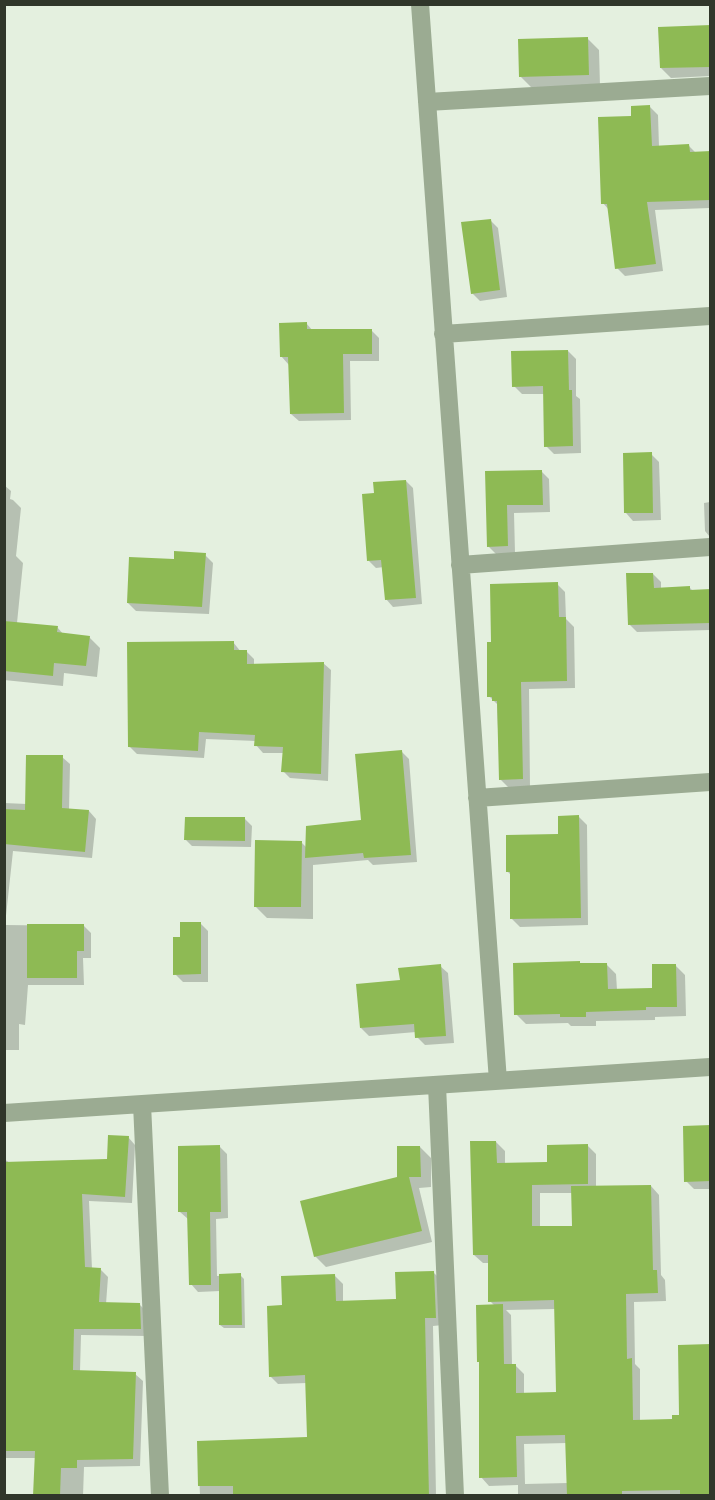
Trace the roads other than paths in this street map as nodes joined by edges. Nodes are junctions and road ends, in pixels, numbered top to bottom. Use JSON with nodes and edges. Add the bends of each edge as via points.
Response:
{"nodes":[{"id":1,"x":420,"y":4,"type":"edge"},
{"id":2,"x":711,"y":86,"type":"edge"},
{"id":3,"x":427,"y":102,"type":"junction"},
{"id":4,"x":711,"y":316,"type":"edge"},
{"id":5,"x":443,"y":334,"type":"junction"},
{"id":6,"x":711,"y":547,"type":"edge"},
{"id":7,"x":460,"y":565,"type":"junction"},
{"id":8,"x":711,"y":782,"type":"edge"},
{"id":9,"x":477,"y":798,"type":"junction"},
{"id":10,"x":711,"y":1067,"type":"edge"},
{"id":11,"x":498,"y":1081,"type":"junction"},
{"id":12,"x":437,"y":1085,"type":"junction"},
{"id":13,"x":142,"y":1104,"type":"junction"},
{"id":14,"x":4,"y":1113,"type":"edge"},
{"id":15,"x":160,"y":1496,"type":"edge"},
{"id":16,"x":455,"y":1496,"type":"edge"}],
"edges":[{"from":1,"to":3,"type":"street"},
{"from":2,"to":3,"type":"street"},
{"from":3,"to":5,"type":"street"},
{"from":4,"to":5,"type":"street"},
{"from":5,"to":7,"type":"street"},
{"from":6,"to":7,"type":"street"},
{"from":7,"to":9,"type":"street"},
{"from":8,"to":9,"type":"street"},
{"from":9,"to":11,"type":"street"},
{"from":10,"to":11,"type":"street"},
{"from":11,"to":12,"type":"street"},
{"from":12,"to":13,"type":"street"},
{"from":12,"to":16,"type":"street"},
{"from":13,"to":14,"type":"street"},
{"from":13,"to":15,"type":"street"}]}
